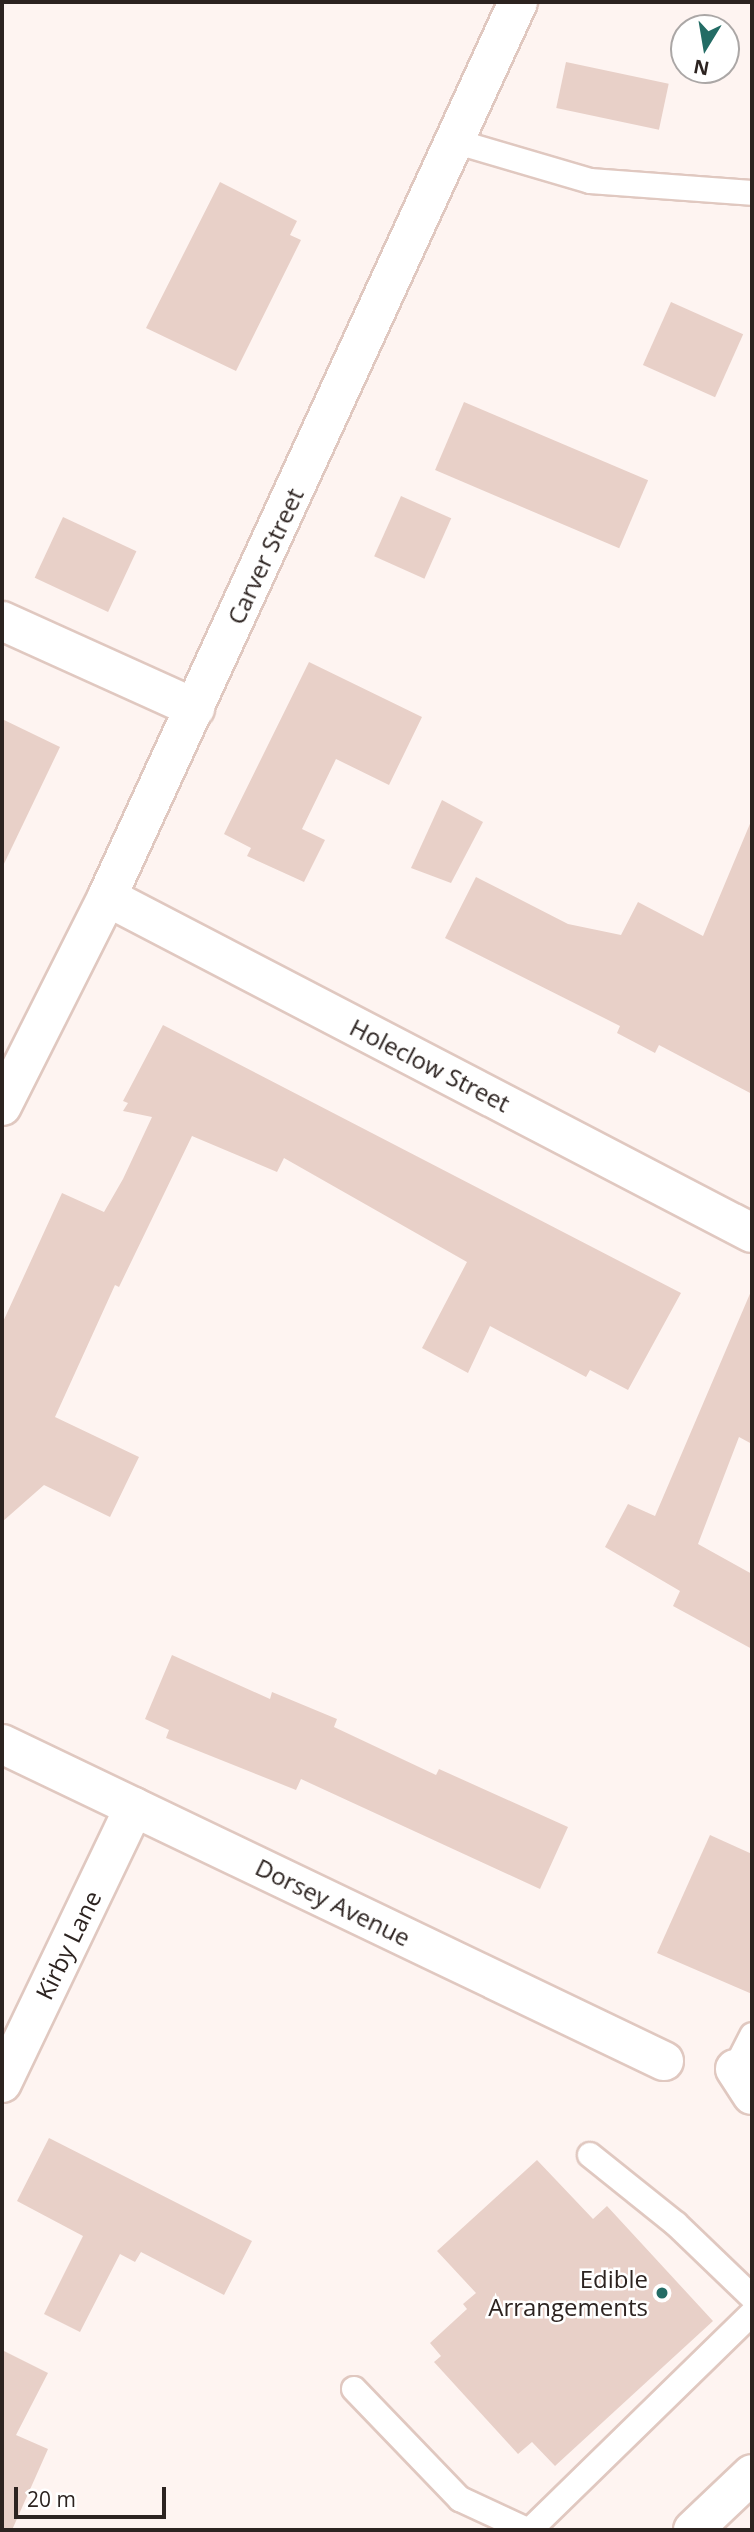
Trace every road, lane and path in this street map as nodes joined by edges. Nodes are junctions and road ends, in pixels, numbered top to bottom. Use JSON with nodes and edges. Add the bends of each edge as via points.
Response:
{"nodes":[{"id":1,"x":518,"y":2,"type":"edge"},
{"id":2,"x":454,"y":141,"type":"junction"},
{"id":3,"x":752,"y":192,"type":"edge"},
{"id":4,"x":2,"y":621,"type":"edge"},
{"id":5,"x":195,"y":708,"type":"junction"},
{"id":6,"x":107,"y":897,"type":"junction"},
{"id":7,"x":2,"y":1106,"type":"edge"},
{"id":8,"x":752,"y":1233,"type":"edge"},
{"id":9,"x":2,"y":1744,"type":"edge"},
{"id":10,"x":134,"y":1807,"type":"junction"},
{"id":11,"x":752,"y":2035,"type":"edge"},
{"id":12,"x":664,"y":2061,"type":"dead end"},
{"id":13,"x":744,"y":2082,"type":"edge"},
{"id":14,"x":2,"y":2083,"type":"edge"},
{"id":15,"x":590,"y":2155,"type":"dead end"},
{"id":16,"x":752,"y":2297,"type":"edge"},
{"id":17,"x":752,"y":2313,"type":"edge"},
{"id":18,"x":354,"y":2389,"type":"dead end"},
{"id":19,"x":752,"y":2474,"type":"edge"},
{"id":20,"x":529,"y":2530,"type":"edge"},
{"id":21,"x":693,"y":2530,"type":"edge"}],
"edges":[{"from":1,"to":2,"type":"street","name":"Carver Street"},
{"from":2,"to":3,"type":"lane","via":[[590,181]]},
{"from":2,"to":5,"type":"street","name":"Carver Street"},
{"from":4,"to":5,"type":"street"},
{"from":5,"to":6,"type":"street","name":"Carver Street"},
{"from":6,"to":7,"type":"street","name":"Carver Street"},
{"from":6,"to":8,"type":"street","name":"Holeclow Street"},
{"from":9,"to":10,"type":"street","name":"Dorsey Avenue"},
{"from":10,"to":12,"type":"street","name":"Dorsey Avenue"},
{"from":10,"to":14,"type":"street","name":"Kirby Lane"},
{"from":11,"to":13,"type":"lane"},
{"from":15,"to":16,"type":"lane","via":[[676,2224]]},
{"from":17,"to":20,"type":"lane"},
{"from":18,"to":20,"type":"lane","via":[[460,2500]]},
{"from":19,"to":21,"type":"street"}]}
